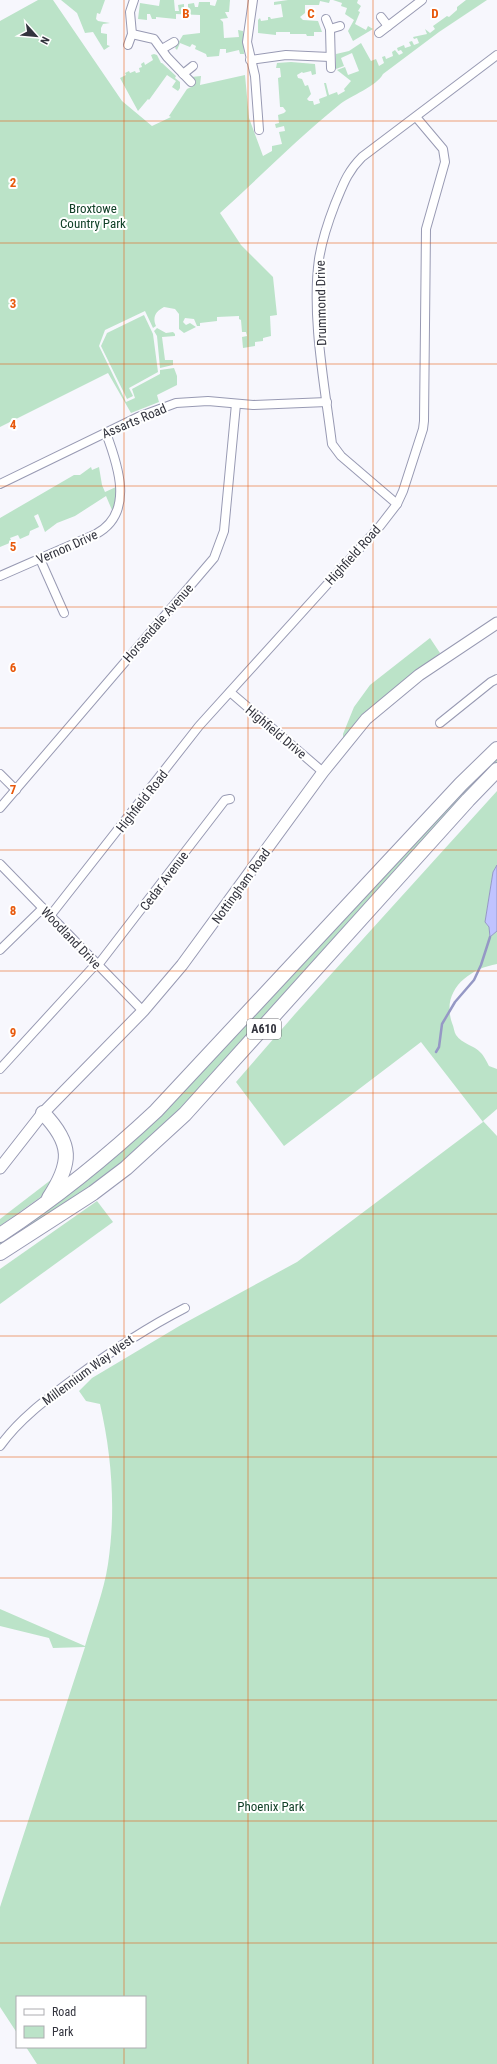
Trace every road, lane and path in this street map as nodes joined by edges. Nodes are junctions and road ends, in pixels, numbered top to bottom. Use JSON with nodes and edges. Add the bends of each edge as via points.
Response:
{"nodes":[{"id":1,"x":134,"y":0,"type":"edge"},
{"id":2,"x":253,"y":0,"type":"edge"},
{"id":3,"x":422,"y":0,"type":"edge"},
{"id":4,"x":381,"y":17,"type":"dead end"},
{"id":5,"x":326,"y":19,"type":"dead end"},
{"id":6,"x":340,"y":26,"type":"dead end"},
{"id":7,"x":388,"y":26,"type":"junction"},
{"id":8,"x":330,"y":28,"type":"junction"},
{"id":9,"x":379,"y":33,"type":"dead end"},
{"id":10,"x":132,"y":34,"type":"junction"},
{"id":11,"x":174,"y":42,"type":"dead end"},
{"id":12,"x":128,"y":45,"type":"dead end"},
{"id":13,"x":162,"y":49,"type":"junction"},
{"id":14,"x":497,"y":55,"type":"edge"},
{"id":15,"x":330,"y":57,"type":"junction"},
{"id":16,"x":250,"y":60,"type":"junction"},
{"id":17,"x":193,"y":66,"type":"dead end"},
{"id":18,"x":331,"y":68,"type":"dead end"},
{"id":19,"x":183,"y":74,"type":"junction"},
{"id":20,"x":191,"y":82,"type":"dead end"},
{"id":21,"x":416,"y":117,"type":"junction"},
{"id":22,"x":259,"y":130,"type":"dead end"},
{"id":23,"x":327,"y":402,"type":"junction"},
{"id":24,"x":236,"y":404,"type":"junction"},
{"id":25,"x":106,"y":433,"type":"junction"},
{"id":26,"x":0,"y":484,"type":"edge"},
{"id":27,"x":397,"y":504,"type":"junction"},
{"id":28,"x":40,"y":559,"type":"junction"},
{"id":29,"x":0,"y":576,"type":"edge"},
{"id":30,"x":64,"y":613,"type":"dead end"},
{"id":31,"x":497,"y":623,"type":"edge"},
{"id":32,"x":497,"y":679,"type":"edge"},
{"id":33,"x":230,"y":692,"type":"junction"},
{"id":34,"x":440,"y":723,"type":"dead end"},
{"id":35,"x":497,"y":749,"type":"edge"},
{"id":36,"x":497,"y":770,"type":"edge"},
{"id":37,"x":323,"y":772,"type":"junction"},
{"id":38,"x":0,"y":774,"type":"edge"},
{"id":39,"x":16,"y":790,"type":"junction"},
{"id":40,"x":230,"y":799,"type":"dead end"},
{"id":41,"x":0,"y":808,"type":"edge"},
{"id":42,"x":0,"y":864,"type":"edge"},
{"id":43,"x":43,"y":908,"type":"junction"},
{"id":44,"x":50,"y":916,"type":"junction"},
{"id":45,"x":0,"y":950,"type":"edge"},
{"id":46,"x":97,"y":964,"type":"junction"},
{"id":47,"x":143,"y":1011,"type":"junction"},
{"id":48,"x":0,"y":1069,"type":"edge"},
{"id":49,"x":43,"y":1113,"type":"junction"},
{"id":50,"x":67,"y":1157,"type":"junction"},
{"id":51,"x":0,"y":1168,"type":"edge"},
{"id":52,"x":91,"y":1169,"type":"junction"},
{"id":53,"x":43,"y":1207,"type":"junction"},
{"id":54,"x":0,"y":1235,"type":"edge"},
{"id":55,"x":0,"y":1253,"type":"edge"},
{"id":56,"x":185,"y":1308,"type":"dead end"},
{"id":57,"x":0,"y":1446,"type":"edge"}],
"edges":[{"from":1,"to":10,"type":"street","via":[[130,12]]},
{"from":2,"to":16,"type":"street","via":[[247,42]]},
{"from":3,"to":7,"type":"street"},
{"from":4,"to":7,"type":"street"},
{"from":5,"to":8,"type":"street"},
{"from":6,"to":8,"type":"street"},
{"from":7,"to":9,"type":"street"},
{"from":8,"to":15,"type":"street"},
{"from":10,"to":12,"type":"street"},
{"from":10,"to":13,"type":"street","via":[[154,39]]},
{"from":11,"to":13,"type":"street"},
{"from":13,"to":19,"type":"street"},
{"from":14,"to":21,"type":"street","name":"Drummond Drive"},
{"from":15,"to":16,"type":"street","via":[[286,55]]},
{"from":15,"to":18,"type":"street"},
{"from":16,"to":22,"type":"street","via":[[255,76]]},
{"from":17,"to":19,"type":"street"},
{"from":19,"to":20,"type":"street"},
{"from":21,"to":23,"type":"street","name":"Drummond Drive","via":[[351,168],[324,233],[319,260],[318,309]]},
{"from":21,"to":27,"type":"street","name":"Highfield Road","via":[[443,150],[445,162],[426,228],[423,429]]},
{"from":23,"to":24,"type":"street","name":"Assarts Road"},
{"from":23,"to":27,"type":"street","name":"Drummond Drive","via":[[334,448]]},
{"from":24,"to":25,"type":"street","name":"Assarts Road","via":[[208,401],[176,403],[138,417]]},
{"from":24,"to":39,"type":"street","name":"Horsendale Avenue","via":[[224,531],[214,558]]},
{"from":25,"to":26,"type":"street","name":"Assarts Road"},
{"from":25,"to":28,"type":"street","name":"Vernon Drive","via":[[120,476],[116,516],[102,531]]},
{"from":27,"to":33,"type":"street","name":"Highfield Road"},
{"from":28,"to":29,"type":"street","name":"Vernon Drive"},
{"from":28,"to":30,"type":"street"},
{"from":31,"to":37,"type":"street","name":"Nottingham Road","via":[[419,675],[366,719]]},
{"from":32,"to":34,"type":"street"},
{"from":33,"to":37,"type":"street","name":"Highfield Drive"},
{"from":33,"to":44,"type":"street","name":"Highfield Road","via":[[199,726]]},
{"from":35,"to":52,"type":"highway","number":"A610","via":[[461,784],[156,1110]]},
{"from":36,"to":55,"type":"highway","number":"A610","via":[[185,1114],[132,1163],[93,1193]]},
{"from":37,"to":47,"type":"street","name":"Nottingham Road","via":[[208,932]]},
{"from":38,"to":39,"type":"street"},
{"from":39,"to":41,"type":"street","name":"Horsendale Avenue"},
{"from":40,"to":46,"type":"street","name":"Cedar Avenue","via":[[225,800]]},
{"from":42,"to":43,"type":"street","name":"Woodland Drive"},
{"from":43,"to":44,"type":"street","name":"Woodland Drive"},
{"from":43,"to":45,"type":"street"},
{"from":44,"to":46,"type":"street","name":"Woodland Drive"},
{"from":46,"to":47,"type":"street","name":"Woodland Drive"},
{"from":46,"to":48,"type":"street","name":"Cedar Avenue"},
{"from":47,"to":49,"type":"street","name":"Nottingham Road"},
{"from":49,"to":50,"type":"highway","via":[[63,1137]]},
{"from":49,"to":51,"type":"street","name":"Nottingham Road"},
{"from":50,"to":52,"type":"highway","via":[[76,1165]]},
{"from":50,"to":53,"type":"highway","via":[[61,1178]]},
{"from":52,"to":53,"type":"highway","number":"A610"},
{"from":53,"to":54,"type":"highway","number":"A610"},
{"from":56,"to":57,"type":"street","name":"Millennium Way West","via":[[131,1337],[63,1386],[29,1414]]}]}
